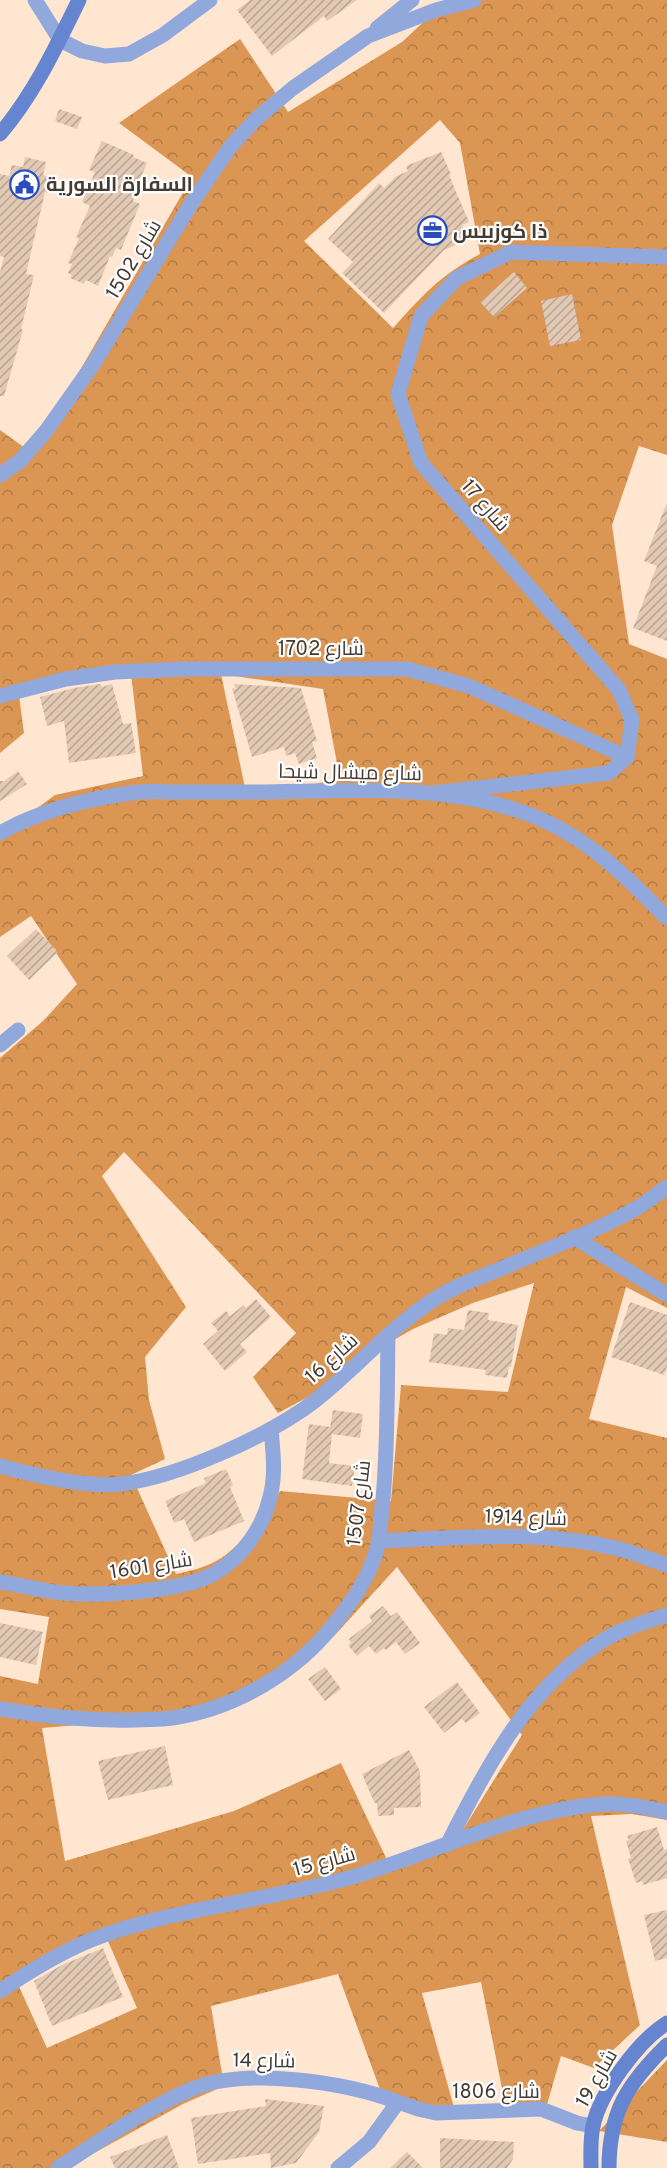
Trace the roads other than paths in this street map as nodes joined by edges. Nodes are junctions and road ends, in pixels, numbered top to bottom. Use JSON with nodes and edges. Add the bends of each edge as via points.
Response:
{"nodes":[{"id":1,"x":35,"y":0,"type":"edge"},
{"id":2,"x":79,"y":0,"type":"edge"},
{"id":3,"x":210,"y":0,"type":"edge"},
{"id":4,"x":412,"y":0,"type":"edge"},
{"id":5,"x":474,"y":0,"type":"edge"},
{"id":6,"x":368,"y":36,"type":"junction"},
{"id":7,"x":60,"y":40,"type":"junction"},
{"id":8,"x":0,"y":134,"type":"edge"},
{"id":9,"x":667,"y":257,"type":"edge"},
{"id":10,"x":0,"y":475,"type":"edge"},
{"id":11,"x":0,"y":696,"type":"edge"},
{"id":12,"x":627,"y":757,"type":"junction"},
{"id":13,"x":434,"y":794,"type":"junction"},
{"id":14,"x":0,"y":833,"type":"edge"},
{"id":15,"x":667,"y":918,"type":"edge"},
{"id":16,"x":18,"y":1030,"type":"dead end"},
{"id":17,"x":0,"y":1045,"type":"edge"},
{"id":18,"x":667,"y":1187,"type":"edge"},
{"id":19,"x":574,"y":1237,"type":"junction"},
{"id":20,"x":667,"y":1295,"type":"edge"},
{"id":21,"x":388,"y":1335,"type":"junction"},
{"id":22,"x":271,"y":1430,"type":"junction"},
{"id":23,"x":0,"y":1466,"type":"edge"},
{"id":24,"x":379,"y":1541,"type":"junction"},
{"id":25,"x":667,"y":1566,"type":"edge"},
{"id":26,"x":0,"y":1582,"type":"edge"},
{"id":27,"x":667,"y":1615,"type":"edge"},
{"id":28,"x":0,"y":1709,"type":"edge"},
{"id":29,"x":667,"y":1812,"type":"edge"},
{"id":30,"x":447,"y":1845,"type":"junction"},
{"id":31,"x":0,"y":1991,"type":"edge"},
{"id":32,"x":667,"y":2023,"type":"edge"},
{"id":33,"x":667,"y":2045,"type":"edge"},
{"id":34,"x":398,"y":2102,"type":"junction"},
{"id":35,"x":593,"y":2126,"type":"junction"},
{"id":36,"x":58,"y":2168,"type":"edge"},
{"id":37,"x":338,"y":2168,"type":"edge"},
{"id":38,"x":591,"y":2168,"type":"edge"},
{"id":39,"x":609,"y":2168,"type":"edge"}],
"edges":[{"from":1,"to":7,"type":"street"},
{"from":2,"to":7,"type":"main road"},
{"from":3,"to":7,"type":"street","via":[[163,35],[129,54],[105,56]]},
{"from":4,"to":6,"type":"street"},
{"from":5,"to":6,"type":"street","name":"شارع 1502"},
{"from":6,"to":10,"type":"street","name":"شارع 1502","via":[[293,88],[230,147],[94,363],[46,431],[20,461]]},
{"from":7,"to":8,"type":"main road","via":[[23,105]]},
{"from":9,"to":12,"type":"street","name":"شارع 17","via":[[511,252],[457,278],[421,316],[398,394],[421,463],[619,690],[632,720]]},
{"from":11,"to":12,"type":"street","name":"شارع 1702","via":[[66,679],[115,672],[407,669],[469,686]]},
{"from":12,"to":13,"type":"street","via":[[609,773]]},
{"from":13,"to":14,"type":"street","name":"شارع ميشال شيحا","via":[[140,792],[51,810]]},
{"from":13,"to":15,"type":"street","name":"شارع ميشال شيحا","via":[[481,799],[561,828],[621,871]]},
{"from":16,"to":17,"type":"street"},
{"from":18,"to":19,"type":"street","name":"شارع 16","via":[[637,1208]]},
{"from":19,"to":20,"type":"street"},
{"from":19,"to":21,"type":"street","name":"شارع 16","via":[[461,1284]]},
{"from":21,"to":22,"type":"street","name":"شارع 16","via":[[316,1400]]},
{"from":21,"to":24,"type":"street","name":"شارع 1507"},
{"from":22,"to":23,"type":"street","name":"شارع 16","via":[[161,1476],[120,1484],[83,1483]]},
{"from":22,"to":26,"type":"street","name":"شارع 1601","via":[[274,1468],[270,1498],[256,1532],[215,1573],[192,1583],[121,1593],[63,1593]]},
{"from":24,"to":25,"type":"street","name":"شارع 1914","via":[[522,1535],[620,1549]]},
{"from":24,"to":28,"type":"street","name":"شارع 1507","via":[[365,1580],[323,1638],[296,1663],[242,1696],[172,1719],[49,1718]]},
{"from":27,"to":30,"type":"street","via":[[609,1637],[579,1656],[548,1685],[504,1741]]},
{"from":29,"to":30,"type":"street","name":"شارع 15","via":[[607,1804],[577,1807],[527,1818]]},
{"from":30,"to":31,"type":"street","name":"شارع 15","via":[[355,1876],[153,1921],[91,1940],[41,1964]]},
{"from":32,"to":35,"type":"main road","name":"شارع 19","via":[[626,2063],[608,2090]]},
{"from":33,"to":39,"type":"main road","name":"شارع 19","via":[[639,2074],[617,2110],[611,2128]]},
{"from":34,"to":35,"type":"street","name":"شارع 1806","via":[[436,2113],[541,2109]]},
{"from":34,"to":36,"type":"street","name":"شارع 14","via":[[371,2092],[293,2080],[222,2080],[151,2110]]},
{"from":34,"to":37,"type":"street","via":[[369,2142]]},
{"from":35,"to":38,"type":"main road","name":"شارع 19"}]}
